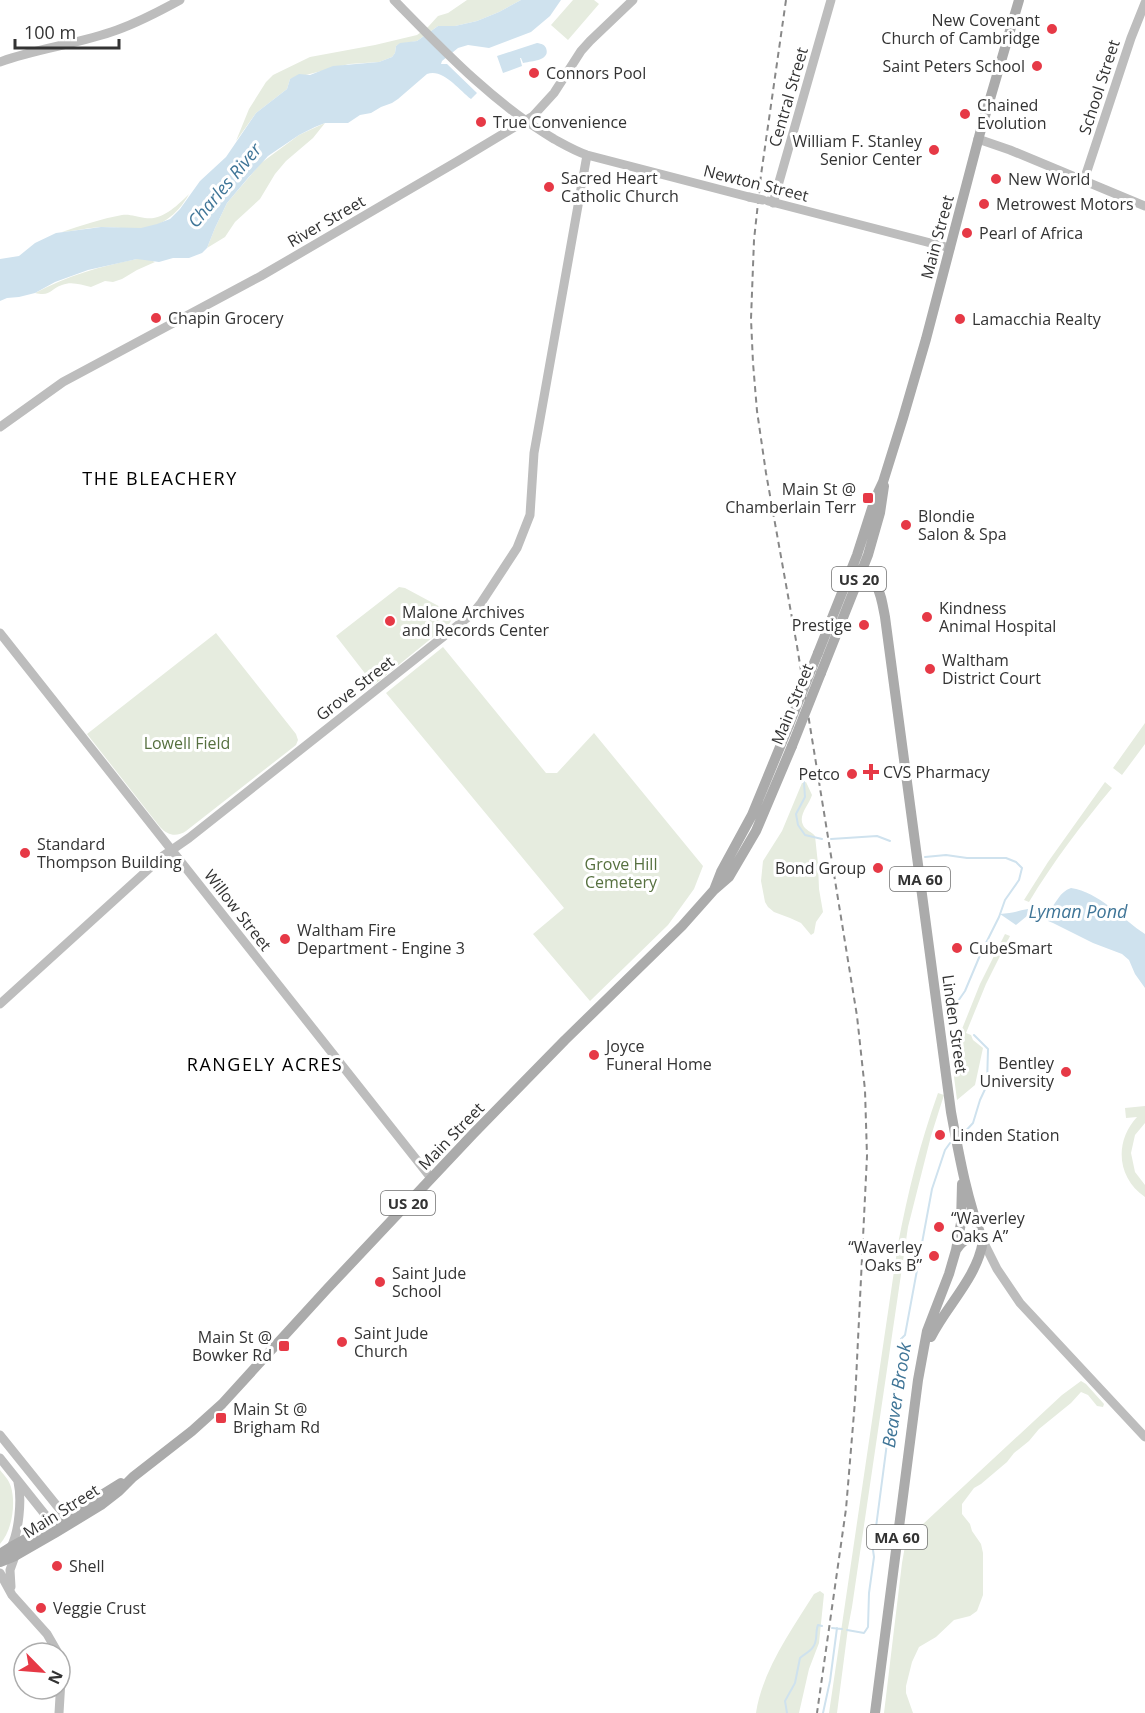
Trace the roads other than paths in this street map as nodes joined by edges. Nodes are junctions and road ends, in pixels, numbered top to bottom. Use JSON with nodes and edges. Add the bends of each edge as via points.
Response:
{"nodes":[{"id":1,"x":180,"y":0,"type":"edge"},
{"id":2,"x":394,"y":0,"type":"edge"},
{"id":3,"x":633,"y":0,"type":"edge"},
{"id":4,"x":831,"y":0,"type":"edge"},
{"id":5,"x":1019,"y":0,"type":"edge"},
{"id":6,"x":1145,"y":3,"type":"edge"},
{"id":7,"x":0,"y":63,"type":"edge"},
{"id":8,"x":525,"y":121,"type":"junction"},
{"id":9,"x":978,"y":139,"type":"junction"},
{"id":10,"x":587,"y":155,"type":"junction"},
{"id":11,"x":1084,"y":180,"type":"junction"},
{"id":12,"x":773,"y":203,"type":"junction"},
{"id":13,"x":1145,"y":206,"type":"edge"},
{"id":14,"x":950,"y":248,"type":"junction"},
{"id":15,"x":0,"y":427,"type":"edge"},
{"id":16,"x":857,"y":569,"type":"junction"},
{"id":17,"x":0,"y":633,"type":"edge"},
{"id":18,"x":172,"y":850,"type":"junction"},
{"id":19,"x":714,"y":890,"type":"junction"},
{"id":20,"x":0,"y":1004,"type":"edge"},
{"id":21,"x":961,"y":1162,"type":"junction"},
{"id":22,"x":431,"y":1178,"type":"junction"},
{"id":23,"x":983,"y":1241,"type":"junction"},
{"id":24,"x":956,"y":1250,"type":"junction"},
{"id":25,"x":997,"y":1269,"type":"junction"},
{"id":26,"x":973,"y":1272,"type":"junction"},
{"id":27,"x":921,"y":1360,"type":"junction"},
{"id":28,"x":0,"y":1435,"type":"edge"},
{"id":29,"x":1145,"y":1437,"type":"edge"},
{"id":30,"x":0,"y":1458,"type":"edge"},
{"id":31,"x":17,"y":1480,"type":"junction"},
{"id":32,"x":68,"y":1521,"type":"junction"},
{"id":33,"x":55,"y":1523,"type":"junction"},
{"id":34,"x":13,"y":1551,"type":"junction"},
{"id":35,"x":0,"y":1554,"type":"edge"},
{"id":36,"x":0,"y":1562,"type":"edge"},
{"id":37,"x":0,"y":1573,"type":"edge"},
{"id":38,"x":0,"y":1586,"type":"edge"},
{"id":39,"x":12,"y":1595,"type":"junction"},
{"id":40,"x":51,"y":1641,"type":"edge"},
{"id":41,"x":875,"y":1713,"type":"edge"}],
"edges":[{"from":1,"to":7,"type":"street","via":[[116,30]]},
{"from":2,"to":8,"type":"street","name":"Newton Street","via":[[452,59]]},
{"from":3,"to":8,"type":"street","name":"River Street","via":[[590,41],[550,98]]},
{"from":4,"to":12,"type":"street","name":"Central Street"},
{"from":5,"to":9,"type":"main road","name":"Main Street","number":"US 20"},
{"from":6,"to":11,"type":"street","name":"School Street"},
{"from":8,"to":10,"type":"street","name":"Newton Street"},
{"from":8,"to":15,"type":"street","name":"River Street","via":[[261,276],[75,376]]},
{"from":9,"to":11,"type":"street"},
{"from":9,"to":14,"type":"main road","name":"Main Street","number":"US 20"},
{"from":10,"to":12,"type":"street","name":"Newton Street","bridge":true},
{"from":10,"to":18,"type":"street","name":"Grove Street","via":[[534,448],[530,515],[514,552],[472,614]]},
{"from":11,"to":13,"type":"street"},
{"from":12,"to":14,"type":"street","name":"Newton Street"},
{"from":14,"to":16,"type":"main road","name":"Main Street","number":"US 20"},
{"from":16,"to":19,"type":"main road","name":"Main Street","number":"US 20","bridge":true,"via":[[752,815]]},
{"from":16,"to":19,"type":"main road","name":"Main Street","number":"US 20","bridge":true,"via":[[821,673],[767,806],[729,877]]},
{"from":16,"to":21,"type":"main road","name":"Linden Street","number":"MA 60","via":[[876,584],[885,617]]},
{"from":17,"to":18,"type":"street","name":"Willow Street"},
{"from":18,"to":20,"type":"street","name":"Grove Street"},
{"from":18,"to":22,"type":"street","name":"Willow Street"},
{"from":19,"to":22,"type":"main road","name":"Main Street","number":"US 20"},
{"from":21,"to":23,"type":"main road","name":"Linden Street","number":"MA 60"},
{"from":21,"to":24,"type":"main road","number":"MA 60","via":[[961,1223]]},
{"from":22,"to":32,"type":"main road","name":"Main Street","number":"US 20","via":[[215,1411],[133,1477],[104,1492]]},
{"from":23,"to":24,"type":"main road","via":[[968,1239]]},
{"from":23,"to":25,"type":"street","name":"Linden Street"},
{"from":23,"to":26,"type":"main road","number":"MA 60"},
{"from":24,"to":27,"type":"main road","number":"MA 60"},
{"from":25,"to":26,"type":"street","via":[[983,1266]]},
{"from":25,"to":29,"type":"street","name":"Linden Street","via":[[1020,1303]]},
{"from":26,"to":27,"type":"main road","number":"MA 60","via":[[939,1321]]},
{"from":27,"to":41,"type":"main road","number":"MA 60"},
{"from":28,"to":32,"type":"street"},
{"from":30,"to":31,"type":"street"},
{"from":31,"to":33,"type":"street"},
{"from":31,"to":34,"type":"street","via":[[19,1502]]},
{"from":32,"to":33,"type":"main road","name":"Main Street","number":"US 20"},
{"from":32,"to":34,"type":"main road","name":"Main Street","number":"US 20"},
{"from":33,"to":34,"type":"main road","name":"Main Street","number":"US 20"},
{"from":34,"to":35,"type":"main road","name":"Main Street","number":"US 20"},
{"from":34,"to":36,"type":"main road","name":"Main Street","number":"US 20"},
{"from":34,"to":39,"type":"street","via":[[9,1572]]},
{"from":37,"to":39,"type":"street"},
{"from":38,"to":39,"type":"street"},
{"from":39,"to":40,"type":"street"}]}
